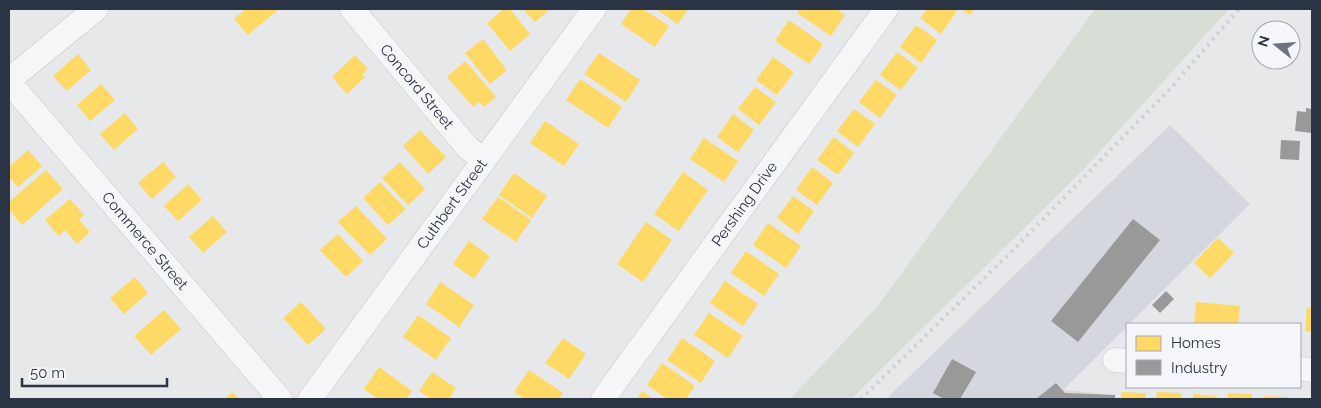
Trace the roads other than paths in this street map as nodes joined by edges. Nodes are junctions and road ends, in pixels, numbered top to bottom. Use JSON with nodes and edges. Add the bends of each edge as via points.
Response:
{"nodes":[{"id":1,"x":96,"y":9,"type":"edge"},
{"id":2,"x":352,"y":9,"type":"edge"},
{"id":3,"x":594,"y":9,"type":"edge"},
{"id":4,"x":886,"y":9,"type":"edge"},
{"id":5,"x":9,"y":81,"type":"edge"},
{"id":6,"x":484,"y":160,"type":"junction"},
{"id":7,"x":280,"y":399,"type":"edge"},
{"id":8,"x":310,"y":399,"type":"edge"},
{"id":9,"x":603,"y":399,"type":"edge"}],
"edges":[{"from":1,"to":5,"type":"street"},
{"from":2,"to":6,"type":"street","name":"Concord Street","via":[[468,148]]},
{"from":3,"to":6,"type":"street","name":"Cuthbert Street"},
{"from":4,"to":9,"type":"street","name":"Pershing Drive"},
{"from":5,"to":7,"type":"street","name":"Commerce Street"},
{"from":6,"to":8,"type":"street","name":"Cuthbert Street"}]}
